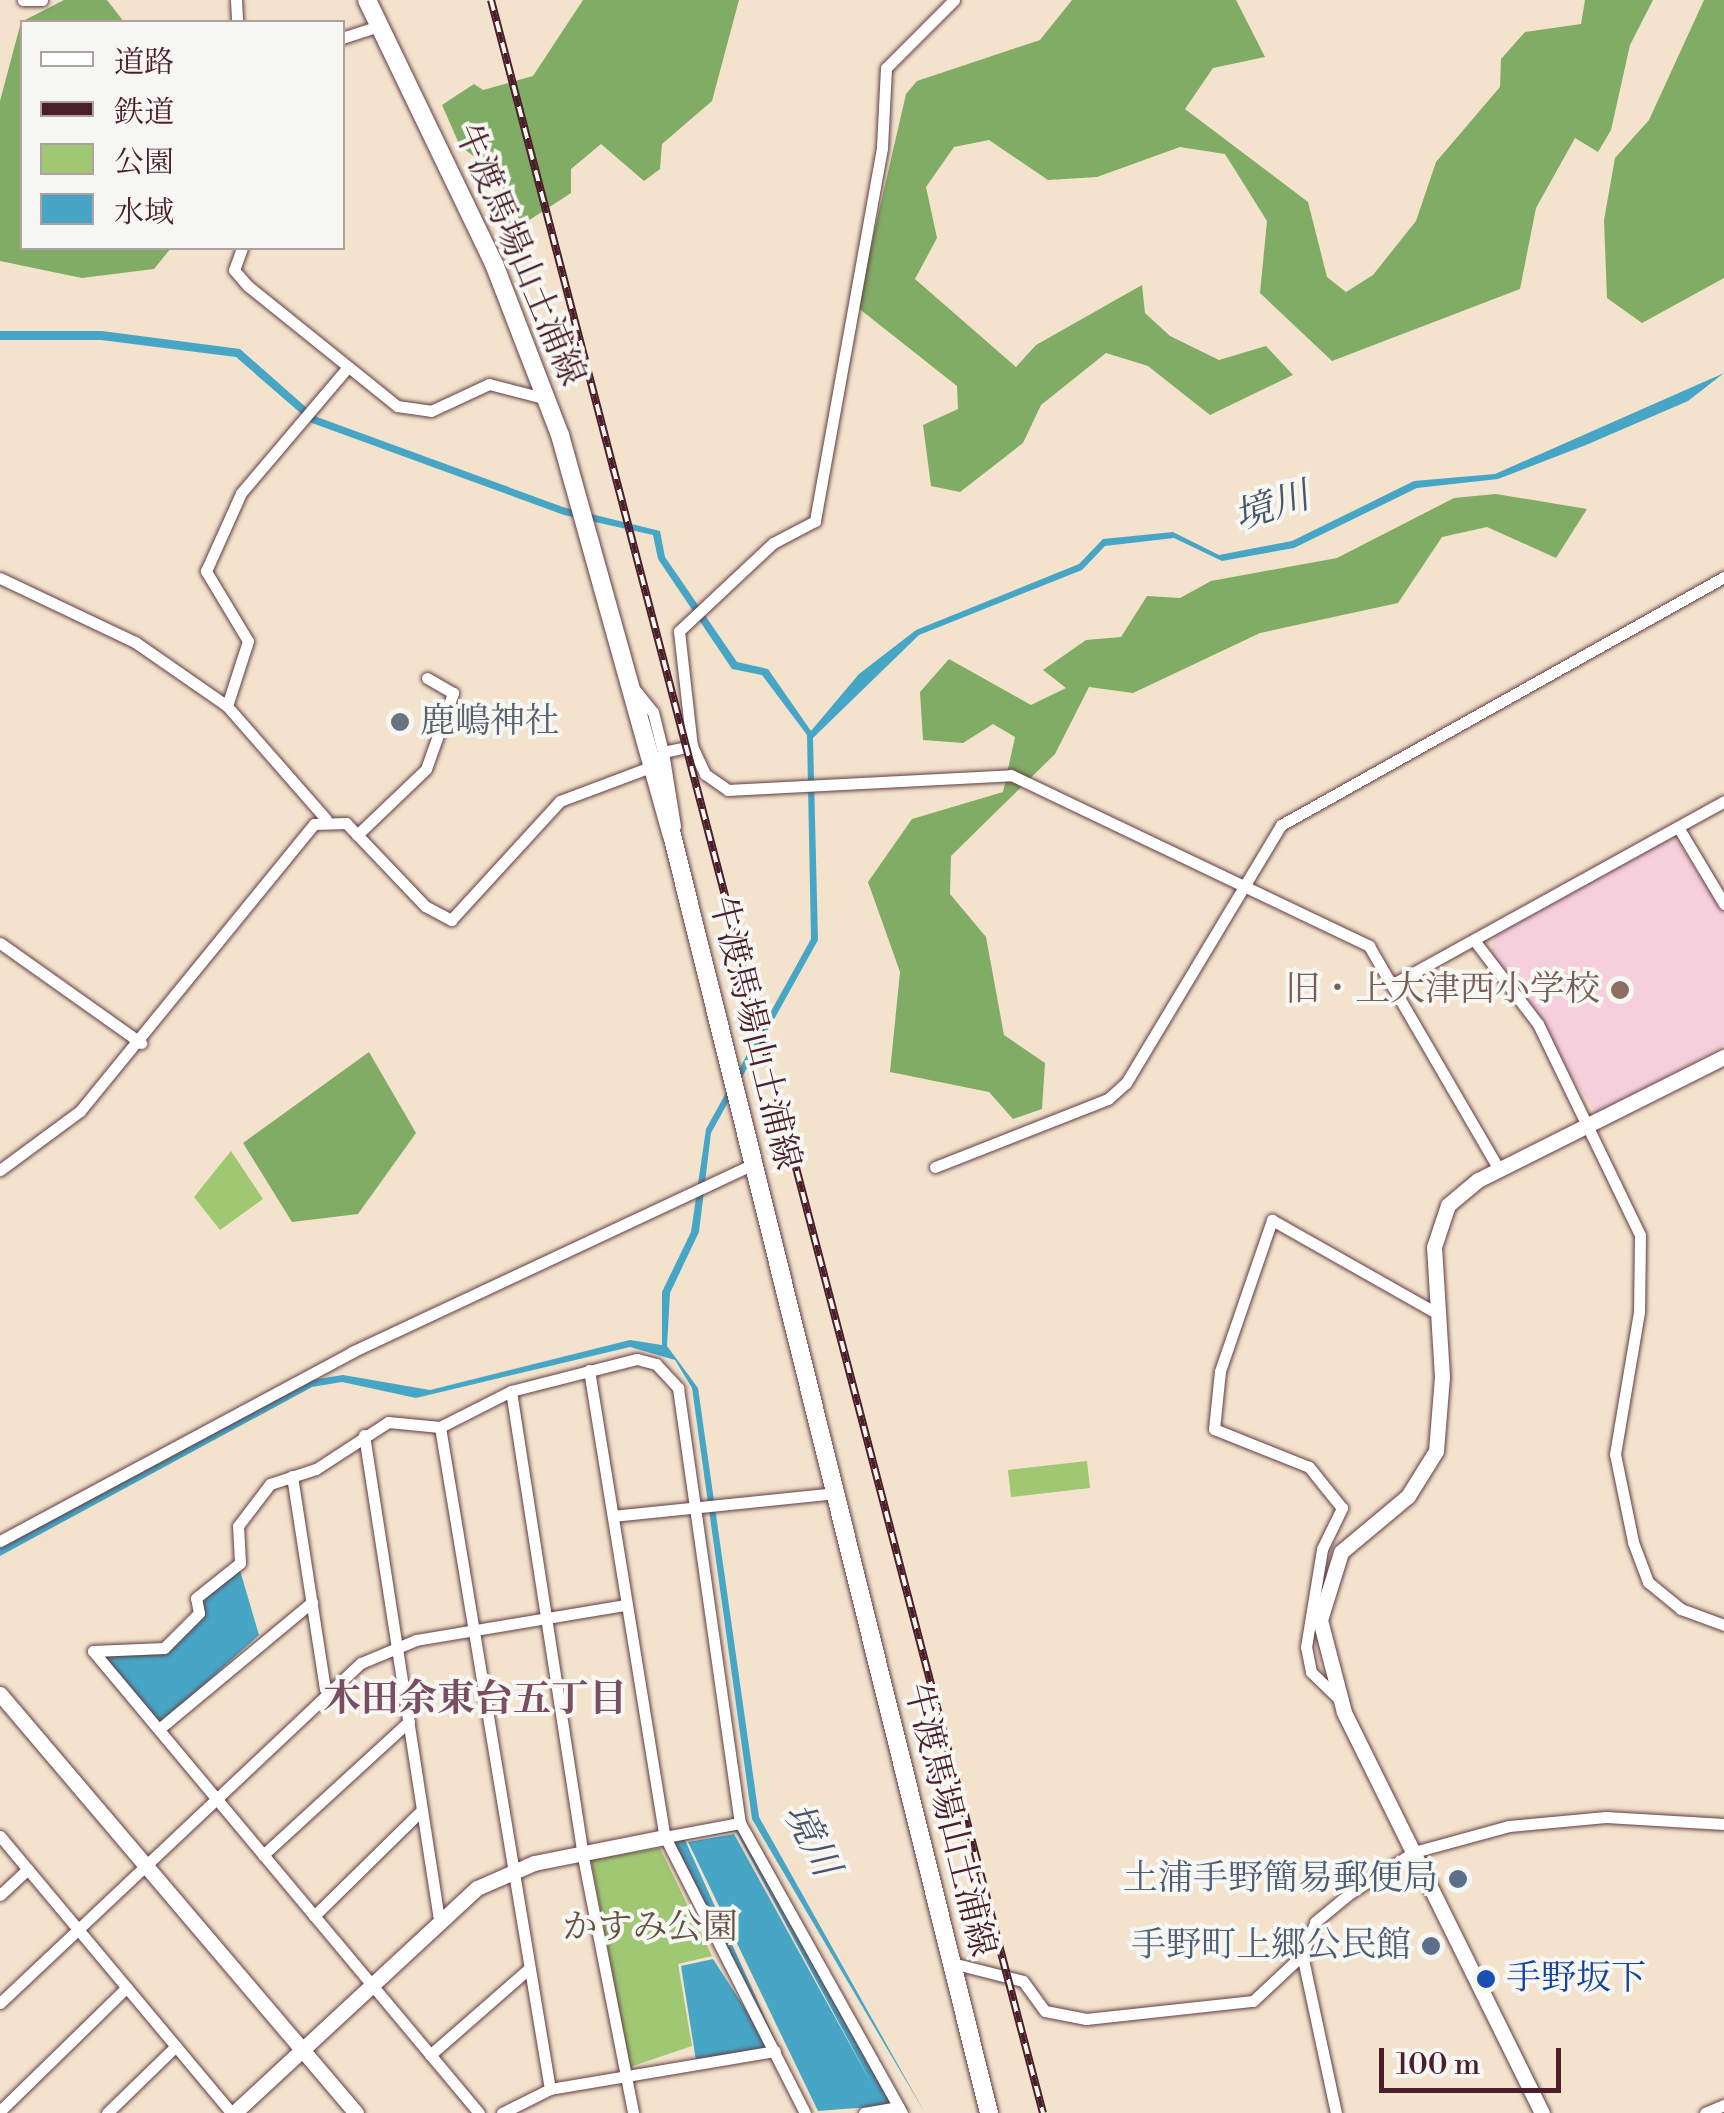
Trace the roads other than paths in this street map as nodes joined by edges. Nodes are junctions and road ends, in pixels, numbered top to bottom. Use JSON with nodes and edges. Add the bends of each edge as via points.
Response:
{"nodes":[{"id":1,"x":23,"y":0,"type":"edge"},
{"id":2,"x":42,"y":0,"type":"edge"},
{"id":3,"x":367,"y":0,"type":"edge"},
{"id":4,"x":954,"y":0,"type":"edge"},
{"id":5,"x":378,"y":26,"type":"junction"},
{"id":6,"x":345,"y":37,"type":"edge"},
{"id":7,"x":241,"y":250,"type":"edge"},
{"id":8,"x":346,"y":369,"type":"junction"},
{"id":9,"x":546,"y":398,"type":"junction"},
{"id":10,"x":1724,"y":577,"type":"edge"},
{"id":11,"x":0,"y":578,"type":"edge"},
{"id":12,"x":427,"y":678,"type":"dead end"},
{"id":13,"x":629,"y":683,"type":"junction"},
{"id":14,"x":227,"y":706,"type":"junction"},
{"id":15,"x":692,"y":746,"type":"junction"},
{"id":16,"x":663,"y":752,"type":"junction"},
{"id":17,"x":648,"y":768,"type":"junction"},
{"id":18,"x":1724,"y":801,"type":"edge"},
{"id":19,"x":326,"y":818,"type":"junction"},
{"id":20,"x":1678,"y":827,"type":"junction"},
{"id":21,"x":672,"y":835,"type":"junction"},
{"id":22,"x":357,"y":836,"type":"junction"},
{"id":23,"x":1241,"y":888,"type":"junction"},
{"id":24,"x":1724,"y":904,"type":"edge"},
{"id":25,"x":1474,"y":940,"type":"junction"},
{"id":26,"x":0,"y":943,"type":"edge"},
{"id":27,"x":1393,"y":984,"type":"junction"},
{"id":28,"x":141,"y":1043,"type":"junction"},
{"id":29,"x":1724,"y":1057,"type":"edge"},
{"id":30,"x":1593,"y":1125,"type":"junction"},
{"id":31,"x":753,"y":1164,"type":"junction"},
{"id":32,"x":935,"y":1167,"type":"dead end"},
{"id":33,"x":1499,"y":1169,"type":"junction"},
{"id":34,"x":0,"y":1170,"type":"edge"},
{"id":35,"x":1438,"y":1314,"type":"junction"},
{"id":36,"x":589,"y":1370,"type":"junction"},
{"id":37,"x":511,"y":1391,"type":"junction"},
{"id":38,"x":440,"y":1426,"type":"junction"},
{"id":39,"x":364,"y":1436,"type":"junction"},
{"id":40,"x":292,"y":1476,"type":"junction"},
{"id":41,"x":836,"y":1493,"type":"junction"},
{"id":42,"x":694,"y":1506,"type":"junction"},
{"id":43,"x":613,"y":1516,"type":"junction"},
{"id":44,"x":0,"y":1541,"type":"edge"},
{"id":45,"x":312,"y":1602,"type":"junction"},
{"id":46,"x":626,"y":1604,"type":"junction"},
{"id":47,"x":546,"y":1617,"type":"junction"},
{"id":48,"x":1724,"y":1624,"type":"edge"},
{"id":49,"x":472,"y":1629,"type":"junction"},
{"id":50,"x":397,"y":1646,"type":"junction"},
{"id":51,"x":325,"y":1688,"type":"junction"},
{"id":52,"x":0,"y":1694,"type":"edge"},
{"id":53,"x":1339,"y":1698,"type":"junction"},
{"id":54,"x":408,"y":1721,"type":"junction"},
{"id":55,"x":158,"y":1730,"type":"junction"},
{"id":56,"x":213,"y":1796,"type":"junction"},
{"id":57,"x":422,"y":1810,"type":"junction"},
{"id":58,"x":740,"y":1823,"type":"junction"},
{"id":59,"x":1724,"y":1824,"type":"edge"},
{"id":60,"x":0,"y":1836,"type":"edge"},
{"id":61,"x":664,"y":1837,"type":"junction"},
{"id":62,"x":582,"y":1852,"type":"junction"},
{"id":63,"x":1414,"y":1852,"type":"junction"},
{"id":64,"x":263,"y":1855,"type":"junction"},
{"id":65,"x":145,"y":1860,"type":"junction"},
{"id":66,"x":28,"y":1869,"type":"junction"},
{"id":67,"x":509,"y":1871,"type":"junction"},
{"id":68,"x":0,"y":1895,"type":"edge"},
{"id":69,"x":438,"y":1915,"type":"junction"},
{"id":70,"x":314,"y":1916,"type":"junction"},
{"id":71,"x":78,"y":1928,"type":"junction"},
{"id":72,"x":1302,"y":1955,"type":"junction"},
{"id":73,"x":948,"y":1962,"type":"junction"},
{"id":74,"x":527,"y":1970,"type":"junction"},
{"id":75,"x":368,"y":1982,"type":"junction"},
{"id":76,"x":126,"y":1987,"type":"junction"},
{"id":77,"x":0,"y":2003,"type":"edge"},
{"id":78,"x":176,"y":2046,"type":"junction"},
{"id":79,"x":301,"y":2048,"type":"junction"},
{"id":80,"x":775,"y":2051,"type":"junction"},
{"id":81,"x":430,"y":2055,"type":"junction"},
{"id":82,"x":626,"y":2075,"type":"junction"},
{"id":83,"x":550,"y":2089,"type":"junction"},
{"id":84,"x":1724,"y":2105,"type":"edge"},
{"id":85,"x":900,"y":2110,"type":"edge"},
{"id":86,"x":0,"y":2111,"type":"edge"},
{"id":87,"x":107,"y":2113,"type":"edge"},
{"id":88,"x":233,"y":2113,"type":"edge"},
{"id":89,"x":356,"y":2113,"type":"edge"},
{"id":90,"x":478,"y":2113,"type":"edge"},
{"id":91,"x":502,"y":2113,"type":"edge"},
{"id":92,"x":634,"y":2113,"type":"edge"},
{"id":93,"x":805,"y":2113,"type":"edge"},
{"id":94,"x":864,"y":2113,"type":"edge"},
{"id":95,"x":989,"y":2113,"type":"edge"},
{"id":96,"x":1336,"y":2113,"type":"edge"},
{"id":97,"x":1542,"y":2113,"type":"edge"},
{"id":98,"x":1705,"y":2113,"type":"edge"}],
"edges":[{"from":1,"to":2,"type":"street"},
{"from":3,"to":5,"type":"main road","name":"牛渡馬場山土浦線"},
{"from":4,"to":15,"type":"street","via":[[886,68],[882,148],[815,521],[773,542],[679,630]]},
{"from":5,"to":6,"type":"street"},
{"from":5,"to":9,"type":"main road","name":"牛渡馬場山土浦線","via":[[494,264]]},
{"from":7,"to":8,"type":"street","via":[[234,270]]},
{"from":8,"to":9,"type":"street","via":[[396,406],[431,411],[489,384]]},
{"from":8,"to":14,"type":"street","via":[[241,492],[206,571],[219,606],[248,641]]},
{"from":9,"to":13,"type":"main road","name":"牛渡馬場山土浦線"},
{"from":10,"to":23,"type":"street","via":[[1282,825]]},
{"from":11,"to":14,"type":"street","via":[[135,642]]},
{"from":12,"to":22,"type":"street","via":[[453,693],[426,769]]},
{"from":13,"to":16,"type":"street","via":[[653,712]]},
{"from":13,"to":17,"type":"main road","name":"牛渡馬場山土浦線"},
{"from":14,"to":19,"type":"street"},
{"from":15,"to":16,"type":"street"},
{"from":15,"to":23,"type":"street","via":[[706,774],[728,790],[1010,774]]},
{"from":16,"to":21,"type":"street"},
{"from":17,"to":21,"type":"main road","name":"牛渡馬場山土浦線"},
{"from":17,"to":22,"type":"street","via":[[560,800],[451,920]]},
{"from":18,"to":20,"type":"street"},
{"from":19,"to":22,"type":"street"},
{"from":19,"to":28,"type":"street"},
{"from":20,"to":24,"type":"street"},
{"from":20,"to":25,"type":"street"},
{"from":21,"to":31,"type":"main road","name":"牛渡馬場山土浦線"},
{"from":23,"to":27,"type":"street","via":[[1368,946]]},
{"from":23,"to":32,"type":"street","via":[[1108,1099]]},
{"from":25,"to":27,"type":"street"},
{"from":25,"to":30,"type":"street","via":[[1538,1024]]},
{"from":26,"to":28,"type":"street"},
{"from":27,"to":33,"type":"street"},
{"from":28,"to":34,"type":"street","via":[[80,1111]]},
{"from":29,"to":30,"type":"street"},
{"from":30,"to":33,"type":"street"},
{"from":30,"to":48,"type":"street","via":[[1640,1235],[1638,1312],[1616,1454],[1633,1542],[1648,1582],[1681,1608]]},
{"from":31,"to":41,"type":"main road","name":"牛渡馬場山土浦線"},
{"from":31,"to":44,"type":"street","via":[[352,1352]]},
{"from":33,"to":35,"type":"street","via":[[1466,1187],[1438,1223]]},
{"from":35,"to":53,"type":"street","via":[[1436,1451],[1408,1496],[1341,1552],[1325,1590],[1320,1648]]},
{"from":35,"to":53,"type":"street","via":[[1272,1220],[1220,1371],[1214,1430],[1310,1467],[1342,1508],[1322,1549],[1306,1647],[1311,1672]]},
{"from":36,"to":37,"type":"street"},
{"from":36,"to":42,"type":"street","via":[[637,1359],[673,1377]]},
{"from":36,"to":43,"type":"street"},
{"from":37,"to":38,"type":"street"},
{"from":37,"to":47,"type":"street"},
{"from":38,"to":39,"type":"street","via":[[406,1418]]},
{"from":38,"to":49,"type":"street"},
{"from":39,"to":40,"type":"street"},
{"from":39,"to":50,"type":"street"},
{"from":40,"to":45,"type":"street"},
{"from":40,"to":55,"type":"street","via":[[250,1503],[235,1540],[240,1563],[196,1598],[198,1614],[164,1648],[93,1651]]},
{"from":41,"to":42,"type":"street"},
{"from":41,"to":73,"type":"main road","name":"牛渡馬場山土浦線"},
{"from":42,"to":43,"type":"street"},
{"from":42,"to":58,"type":"street"},
{"from":43,"to":46,"type":"street"},
{"from":45,"to":51,"type":"street"},
{"from":45,"to":55,"type":"street"},
{"from":46,"to":47,"type":"street"},
{"from":46,"to":61,"type":"street"},
{"from":47,"to":49,"type":"street"},
{"from":47,"to":62,"type":"street"},
{"from":49,"to":50,"type":"street"},
{"from":49,"to":67,"type":"street"},
{"from":50,"to":51,"type":"street"},
{"from":50,"to":54,"type":"street"},
{"from":51,"to":56,"type":"street"},
{"from":52,"to":65,"type":"street"},
{"from":53,"to":63,"type":"street"},
{"from":54,"to":57,"type":"street"},
{"from":54,"to":64,"type":"street"},
{"from":55,"to":56,"type":"street"},
{"from":56,"to":64,"type":"street"},
{"from":56,"to":65,"type":"street"},
{"from":57,"to":69,"type":"street"},
{"from":57,"to":70,"type":"street"},
{"from":58,"to":61,"type":"street"},
{"from":58,"to":85,"type":"street"},
{"from":59,"to":63,"type":"street","via":[[1557,1820]]},
{"from":60,"to":66,"type":"street"},
{"from":61,"to":62,"type":"street"},
{"from":61,"to":80,"type":"street"},
{"from":62,"to":67,"type":"street"},
{"from":62,"to":82,"type":"street"},
{"from":63,"to":72,"type":"street","via":[[1315,1922]]},
{"from":63,"to":97,"type":"street"},
{"from":64,"to":70,"type":"street"},
{"from":65,"to":71,"type":"street"},
{"from":65,"to":79,"type":"street"},
{"from":66,"to":68,"type":"street"},
{"from":66,"to":71,"type":"street"},
{"from":67,"to":69,"type":"street"},
{"from":67,"to":74,"type":"street"},
{"from":69,"to":75,"type":"street"},
{"from":70,"to":75,"type":"street"},
{"from":71,"to":76,"type":"street"},
{"from":71,"to":77,"type":"street"},
{"from":72,"to":73,"type":"street","via":[[1252,2001],[1086,2019],[1045,2012],[1022,1981]]},
{"from":72,"to":96,"type":"street"},
{"from":73,"to":95,"type":"main road","name":"牛渡馬場山土浦線"},
{"from":74,"to":81,"type":"street"},
{"from":74,"to":83,"type":"street"},
{"from":75,"to":79,"type":"street"},
{"from":75,"to":81,"type":"street"},
{"from":76,"to":78,"type":"street"},
{"from":76,"to":86,"type":"street"},
{"from":78,"to":87,"type":"street"},
{"from":78,"to":88,"type":"street"},
{"from":79,"to":88,"type":"street"},
{"from":79,"to":89,"type":"street"},
{"from":80,"to":82,"type":"street","via":[[697,2071]]},
{"from":80,"to":93,"type":"street"},
{"from":81,"to":90,"type":"street"},
{"from":82,"to":83,"type":"street"},
{"from":82,"to":92,"type":"street"},
{"from":83,"to":91,"type":"street"},
{"from":84,"to":98,"type":"street"},
{"from":85,"to":94,"type":"street"}]}
